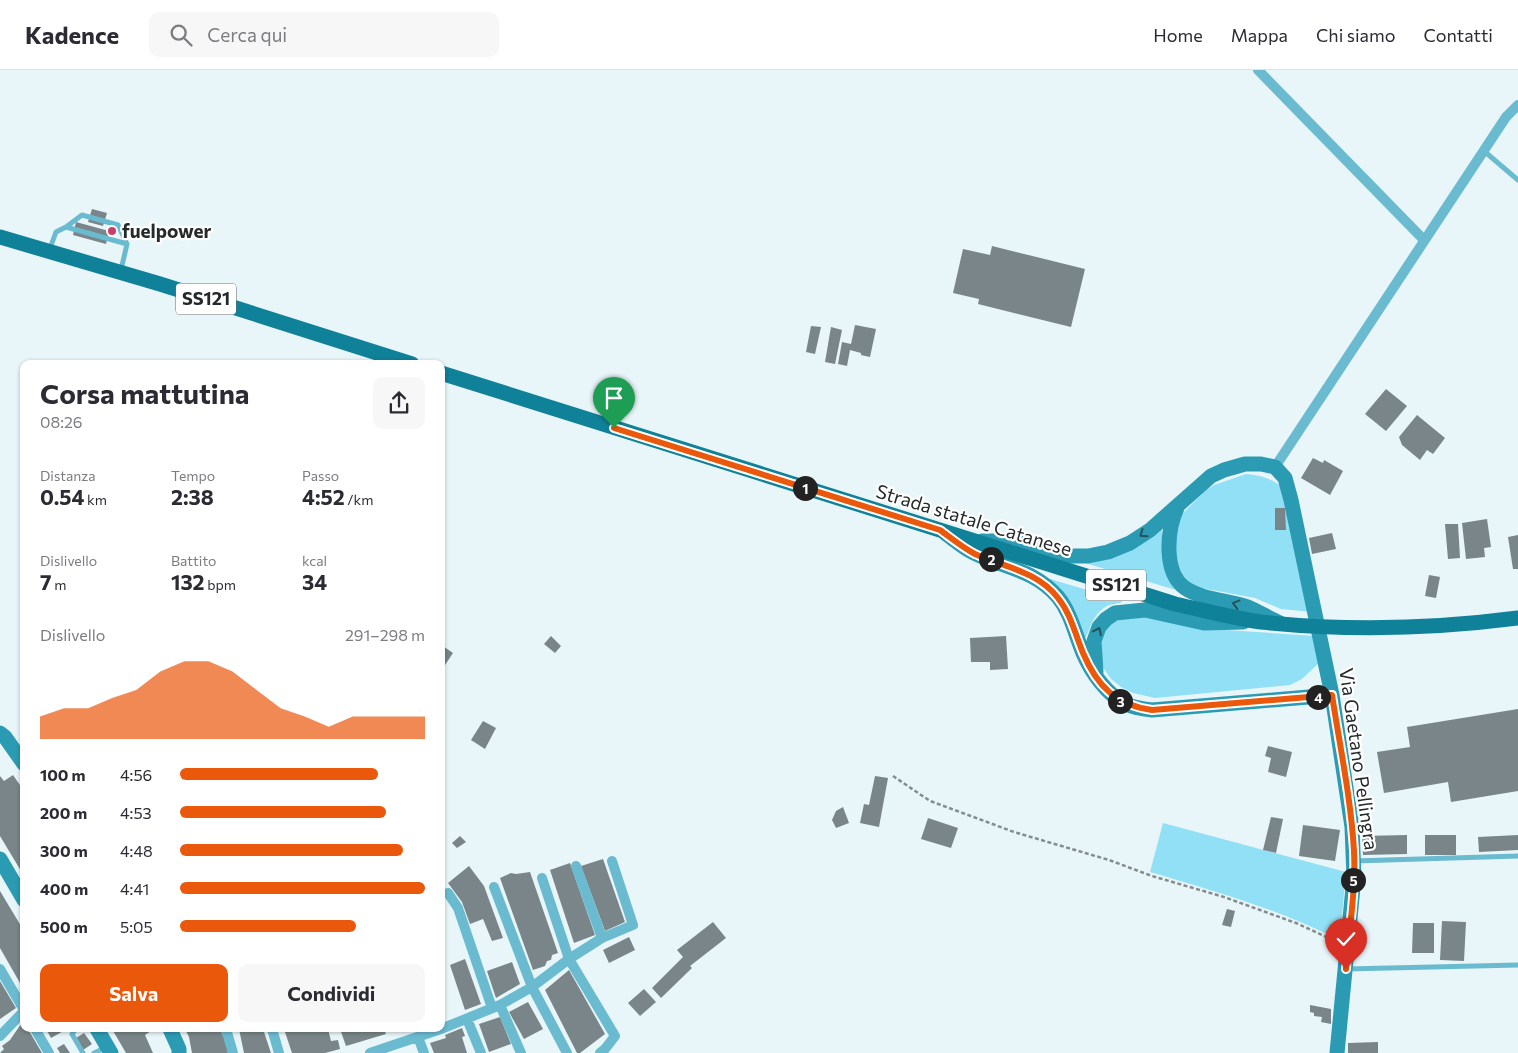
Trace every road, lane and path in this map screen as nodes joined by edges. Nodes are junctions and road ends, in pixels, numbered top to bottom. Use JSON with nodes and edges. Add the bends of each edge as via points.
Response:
{"nodes":[{"id":1,"x":1258,"y":70,"type":"edge"},
{"id":2,"x":1518,"y":105,"type":"edge"},
{"id":3,"x":1484,"y":151,"type":"junction"},
{"id":4,"x":1518,"y":180,"type":"edge"},
{"id":5,"x":66,"y":227,"type":"junction"},
{"id":6,"x":0,"y":237,"type":"edge"},
{"id":7,"x":1424,"y":240,"type":"junction"},
{"id":8,"x":127,"y":244,"type":"junction"},
{"id":9,"x":49,"y":252,"type":"junction"},
{"id":10,"x":120,"y":273,"type":"junction"},
{"id":11,"x":399,"y":360,"type":"edge"},
{"id":12,"x":445,"y":374,"type":"edge"},
{"id":13,"x":1275,"y":467,"type":"junction"},
{"id":14,"x":1180,"y":502,"type":"junction"},
{"id":15,"x":940,"y":530,"type":"junction"},
{"id":16,"x":975,"y":541,"type":"junction"},
{"id":17,"x":1518,"y":618,"type":"edge"},
{"id":18,"x":1259,"y":622,"type":"junction"},
{"id":19,"x":1281,"y":623,"type":"junction"},
{"id":20,"x":1097,"y":678,"type":"junction"},
{"id":21,"x":1332,"y":695,"type":"junction"},
{"id":22,"x":0,"y":733,"type":"edge"},
{"id":23,"x":20,"y":758,"type":"edge"},
{"id":24,"x":893,"y":776,"type":"dead end"},
{"id":25,"x":1518,"y":856,"type":"edge"},
{"id":26,"x":0,"y":859,"type":"edge"},
{"id":27,"x":612,"y":861,"type":"dead end"},
{"id":28,"x":1354,"y":861,"type":"junction"},
{"id":29,"x":576,"y":866,"type":"dead end"},
{"id":30,"x":542,"y":878,"type":"dead end"},
{"id":31,"x":494,"y":887,"type":"dead end"},
{"id":32,"x":20,"y":893,"type":"edge"},
{"id":33,"x":448,"y":893,"type":"dead end"},
{"id":34,"x":602,"y":938,"type":"junction"},
{"id":35,"x":1348,"y":948,"type":"junction"},
{"id":36,"x":569,"y":959,"type":"junction"},
{"id":37,"x":1518,"y":965,"type":"edge"},
{"id":38,"x":0,"y":968,"type":"edge"},
{"id":39,"x":1346,"y":969,"type":"junction"},
{"id":40,"x":532,"y":987,"type":"junction"},
{"id":41,"x":20,"y":1004,"type":"edge"},
{"id":42,"x":496,"y":1007,"type":"junction"},
{"id":43,"x":20,"y":1015,"type":"edge"},
{"id":44,"x":467,"y":1019,"type":"junction"},
{"id":45,"x":445,"y":1027,"type":"edge"},
{"id":46,"x":37,"y":1032,"type":"edge"},
{"id":47,"x":74,"y":1032,"type":"edge"},
{"id":48,"x":98,"y":1032,"type":"edge"},
{"id":49,"x":171,"y":1032,"type":"edge"},
{"id":50,"x":227,"y":1032,"type":"edge"},
{"id":51,"x":273,"y":1032,"type":"edge"},
{"id":52,"x":432,"y":1032,"type":"edge"},
{"id":53,"x":0,"y":1036,"type":"edge"},
{"id":54,"x":418,"y":1037,"type":"junction"},
{"id":55,"x":104,"y":1051,"type":"edge"},
{"id":56,"x":374,"y":1052,"type":"edge"},
{"id":57,"x":49,"y":1053,"type":"edge"},
{"id":58,"x":84,"y":1053,"type":"edge"},
{"id":59,"x":179,"y":1053,"type":"edge"},
{"id":60,"x":234,"y":1053,"type":"edge"},
{"id":61,"x":279,"y":1053,"type":"edge"},
{"id":62,"x":424,"y":1053,"type":"edge"},
{"id":63,"x":481,"y":1053,"type":"edge"},
{"id":64,"x":521,"y":1053,"type":"edge"},
{"id":65,"x":567,"y":1053,"type":"edge"},
{"id":66,"x":600,"y":1053,"type":"edge"},
{"id":67,"x":1337,"y":1053,"type":"edge"}],
"edges":[{"from":1,"to":7,"type":"street"},
{"from":2,"to":3,"type":"street","via":[[1506,117]]},
{"from":3,"to":4,"type":"lane"},
{"from":3,"to":7,"type":"street"},
{"from":5,"to":8,"type":"lane"},
{"from":5,"to":8,"type":"lane","via":[[82,215],[118,224]]},
{"from":5,"to":9,"type":"lane","via":[[56,232]]},
{"from":6,"to":9,"type":"main road","number":"SS121"},
{"from":7,"to":13,"type":"street"},
{"from":8,"to":10,"type":"lane"},
{"from":9,"to":10,"type":"main road","number":"SS121"},
{"from":10,"to":11,"type":"main road","number":"SS121"},
{"from":12,"to":15,"type":"main road","name":"Strada statale Catanese","number":"SS121"},
{"from":13,"to":14,"type":"street","via":[[1245,464],[1224,470],[1211,476]]},
{"from":13,"to":21,"type":"street","name":"Via Gaetano Pellingra","via":[[1285,478],[1291,500]]},
{"from":14,"to":16,"type":"street","one_way":true,"via":[[1150,530],[1130,543],[1088,556],[1062,555],[1014,542]]},
{"from":19,"to":14,"type":"street","one_way":true,"via":[[1247,607],[1183,587],[1174,572],[1168,536]]},
{"from":15,"to":16,"type":"main road","name":"Strada statale Catanese","number":"SS121"},
{"from":15,"to":20,"type":"street","via":[[974,553],[1032,576],[1058,597]]},
{"from":16,"to":18,"type":"main road","name":"Strada statale Catanese","number":"SS121","via":[[1175,604]]},
{"from":17,"to":19,"type":"main road","name":"Strada statale Catanese","number":"SS121","via":[[1411,628]]},
{"from":18,"to":19,"type":"main road","name":"Strada statale Catanese","number":"SS121"},
{"from":20,"to":18,"type":"street","one_way":true,"via":[[1094,641],[1099,627],[1115,613],[1145,610],[1204,623]]},
{"from":20,"to":21,"type":"street","via":[[1113,696],[1126,704],[1152,710]]},
{"from":21,"to":28,"type":"street","name":"Via Gaetano Pellingra","via":[[1352,826]]},
{"from":22,"to":23,"type":"street"},
{"from":24,"to":35,"type":"path","via":[[930,801],[1014,832],[1224,897],[1296,923]]},
{"from":25,"to":28,"type":"lane"},
{"from":26,"to":32,"type":"street"},
{"from":27,"to":34,"type":"street","via":[[633,925]]},
{"from":28,"to":35,"type":"street","name":"Via Gaetano Pellingra"},
{"from":29,"to":34,"type":"street"},
{"from":30,"to":36,"type":"street"},
{"from":31,"to":40,"type":"street"},
{"from":33,"to":42,"type":"street","via":[[458,908]]},
{"from":34,"to":36,"type":"street"},
{"from":35,"to":39,"type":"street","name":"Via Gaetano Pellingra"},
{"from":36,"to":40,"type":"street"},
{"from":36,"to":66,"type":"street","via":[[615,1036]]},
{"from":37,"to":39,"type":"lane"},
{"from":38,"to":41,"type":"street"},
{"from":39,"to":67,"type":"street","name":"Via Gaetano Pellingra"},
{"from":40,"to":42,"type":"street"},
{"from":40,"to":65,"type":"street"},
{"from":42,"to":44,"type":"street"},
{"from":42,"to":64,"type":"street"},
{"from":43,"to":53,"type":"street"},
{"from":44,"to":45,"type":"street"},
{"from":44,"to":63,"type":"street"},
{"from":46,"to":57,"type":"street"},
{"from":47,"to":58,"type":"lane"},
{"from":48,"to":55,"type":"street"},
{"from":49,"to":59,"type":"street"},
{"from":50,"to":60,"type":"street"},
{"from":51,"to":61,"type":"street"},
{"from":52,"to":54,"type":"street"},
{"from":54,"to":56,"type":"street"},
{"from":54,"to":62,"type":"street"}]}
